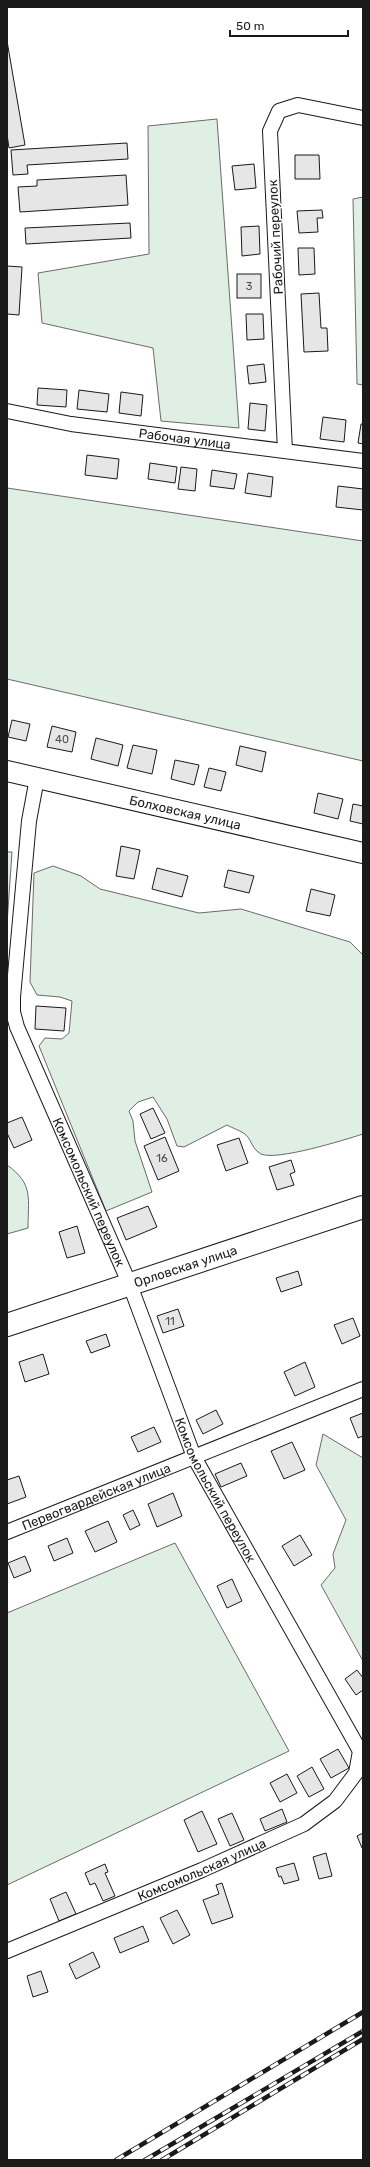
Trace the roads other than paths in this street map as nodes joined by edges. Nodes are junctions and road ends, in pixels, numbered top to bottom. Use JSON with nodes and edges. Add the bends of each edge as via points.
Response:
{"nodes":[{"id":1,"x":363,"y":118,"type":"edge"},
{"id":2,"x":7,"y":411,"type":"edge"},
{"id":3,"x":285,"y":451,"type":"junction"},
{"id":4,"x":363,"y":461,"type":"edge"},
{"id":5,"x":7,"y":772,"type":"edge"},
{"id":6,"x":36,"y":778,"type":"junction"},
{"id":7,"x":363,"y":853,"type":"edge"},
{"id":8,"x":363,"y":1207,"type":"edge"},
{"id":9,"x":130,"y":1285,"type":"junction"},
{"id":10,"x":7,"y":1325,"type":"edge"},
{"id":11,"x":363,"y":1389,"type":"edge"},
{"id":12,"x":194,"y":1457,"type":"junction"},
{"id":13,"x":7,"y":1532,"type":"edge"},
{"id":14,"x":362,"y":1751,"type":"edge"},
{"id":15,"x":7,"y":1951,"type":"edge"}],
"edges":[{"from":1,"to":3,"type":"street","name":"Рабочий переулок","via":[[298,104],[279,111],[270,131]]},
{"from":2,"to":3,"type":"street","name":"Рабочая улица","via":[[71,424]]},
{"from":3,"to":4,"type":"street","name":"Рабочая улица"},
{"from":5,"to":6,"type":"main road","name":"Болховская улица"},
{"from":6,"to":7,"type":"main road","name":"Болховская улица"},
{"from":6,"to":9,"type":"street","name":"Комсомольский переулок","via":[[29,821],[13,1012],[17,1027]]},
{"from":8,"to":9,"type":"main road","name":"Орловская улица"},
{"from":9,"to":10,"type":"main road","name":"Орловская улица"},
{"from":9,"to":12,"type":"street","name":"Комсомольский переулок"},
{"from":11,"to":12,"type":"street","name":"Первогвардейская улица"},
{"from":12,"to":13,"type":"street","name":"Первогвардейская улица"},
{"from":12,"to":14,"type":"street","name":"Комсомольский переулок"},
{"from":14,"to":15,"type":"street","name":"Комсомольская улица","via":[[356,1773],[335,1801],[304,1824],[202,1870]]}]}
